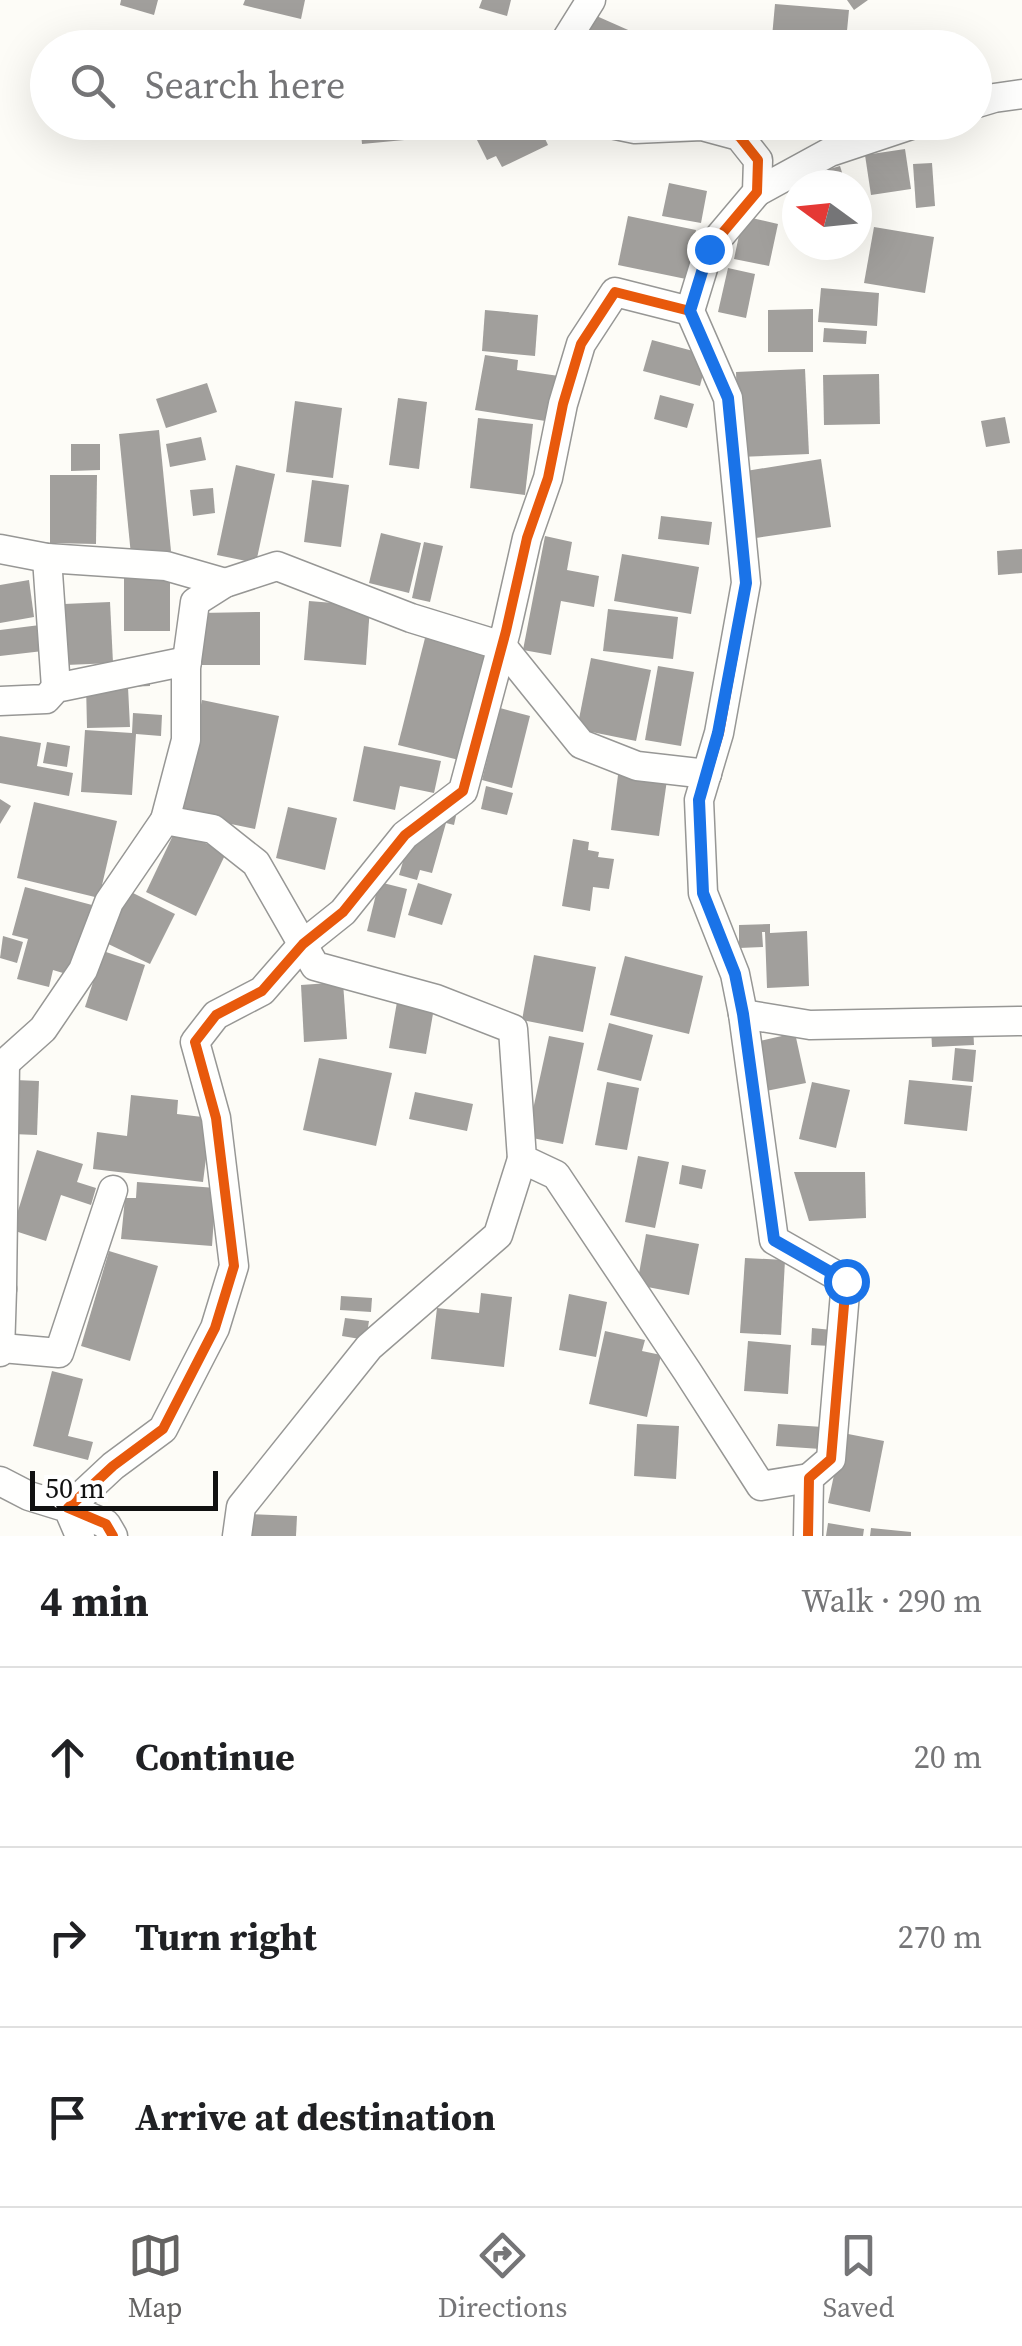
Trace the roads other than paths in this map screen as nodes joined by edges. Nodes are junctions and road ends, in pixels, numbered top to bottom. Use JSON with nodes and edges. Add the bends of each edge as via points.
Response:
{"nodes":[{"id":1,"x":591,"y":0,"type":"edge"},
{"id":2,"x":573,"y":30,"type":"edge"},
{"id":3,"x":1022,"y":94,"type":"edge"},
{"id":4,"x":992,"y":99,"type":"edge"},
{"id":5,"x":742,"y":140,"type":"edge"},
{"id":6,"x":866,"y":140,"type":"edge"},
{"id":7,"x":756,"y":192,"type":"junction"},
{"id":8,"x":690,"y":311,"type":"junction"},
{"id":9,"x":0,"y":549,"type":"edge"},
{"id":10,"x":47,"y":558,"type":"junction"},
{"id":11,"x":225,"y":582,"type":"junction"},
{"id":12,"x":502,"y":646,"type":"junction"},
{"id":13,"x":186,"y":662,"type":"junction"},
{"id":14,"x":56,"y":688,"type":"junction"},
{"id":15,"x":0,"y":702,"type":"edge"},
{"id":16,"x":707,"y":774,"type":"junction"},
{"id":17,"x":165,"y":820,"type":"junction"},
{"id":18,"x":304,"y":944,"type":"junction"},
{"id":19,"x":743,"y":1014,"type":"junction"},
{"id":20,"x":1022,"y":1020,"type":"edge"},
{"id":21,"x":2,"y":1063,"type":"edge"},
{"id":22,"x":522,"y":1160,"type":"junction"},
{"id":23,"x":113,"y":1190,"type":"dead end"},
{"id":24,"x":1,"y":1289,"type":"edge"},
{"id":25,"x":1,"y":1350,"type":"edge"},
{"id":26,"x":809,"y":1478,"type":"junction"},
{"id":27,"x":0,"y":1482,"type":"edge"},
{"id":28,"x":68,"y":1508,"type":"junction"},
{"id":29,"x":80,"y":1536,"type":"edge"},
{"id":30,"x":112,"y":1536,"type":"edge"},
{"id":31,"x":236,"y":1536,"type":"edge"},
{"id":32,"x":808,"y":1536,"type":"edge"}],
"edges":[{"from":1,"to":2,"type":"street"},
{"from":3,"to":4,"type":"street"},
{"from":5,"to":7,"type":"street","via":[[758,160]]},
{"from":6,"to":7,"type":"street"},
{"from":7,"to":8,"type":"street","via":[[709,249]]},
{"from":8,"to":12,"type":"street","via":[[615,292],[581,344]]},
{"from":8,"to":16,"type":"street","via":[[728,398],[746,583]]},
{"from":9,"to":10,"type":"street"},
{"from":10,"to":11,"type":"street","via":[[166,566]]},
{"from":10,"to":14,"type":"street"},
{"from":11,"to":12,"type":"street","via":[[277,566]]},
{"from":11,"to":13,"type":"street","via":[[195,602]]},
{"from":12,"to":16,"type":"street","via":[[582,744],[637,766]]},
{"from":12,"to":18,"type":"street","via":[[463,791],[405,835],[342,912]]},
{"from":13,"to":14,"type":"street"},
{"from":13,"to":17,"type":"street","via":[[186,740]]},
{"from":14,"to":15,"type":"street","via":[[46,699]]},
{"from":16,"to":19,"type":"street","via":[[699,800],[703,893]]},
{"from":17,"to":18,"type":"street","via":[[213,828],[256,864]]},
{"from":17,"to":21,"type":"street","via":[[109,902],[83,970],[43,1029]]},
{"from":18,"to":22,"type":"street","via":[[315,966],[436,999],[512,1029]]},
{"from":18,"to":28,"type":"street","via":[[262,990],[216,1016],[194,1042],[216,1118],[234,1266],[215,1328],[163,1428]]},
{"from":19,"to":20,"type":"street","via":[[810,1025]]},
{"from":19,"to":26,"type":"street","via":[[774,1240],[846,1281],[831,1459]]},
{"from":21,"to":24,"type":"street"},
{"from":22,"to":26,"type":"street","via":[[556,1175],[760,1486]]},
{"from":22,"to":31,"type":"street","via":[[498,1235],[369,1348],[241,1507]]},
{"from":23,"to":25,"type":"street","via":[[59,1352]]},
{"from":24,"to":25,"type":"street"},
{"from":26,"to":32,"type":"street"},
{"from":27,"to":28,"type":"street"},
{"from":28,"to":29,"type":"street"},
{"from":28,"to":30,"type":"street","via":[[106,1524]]}]}
